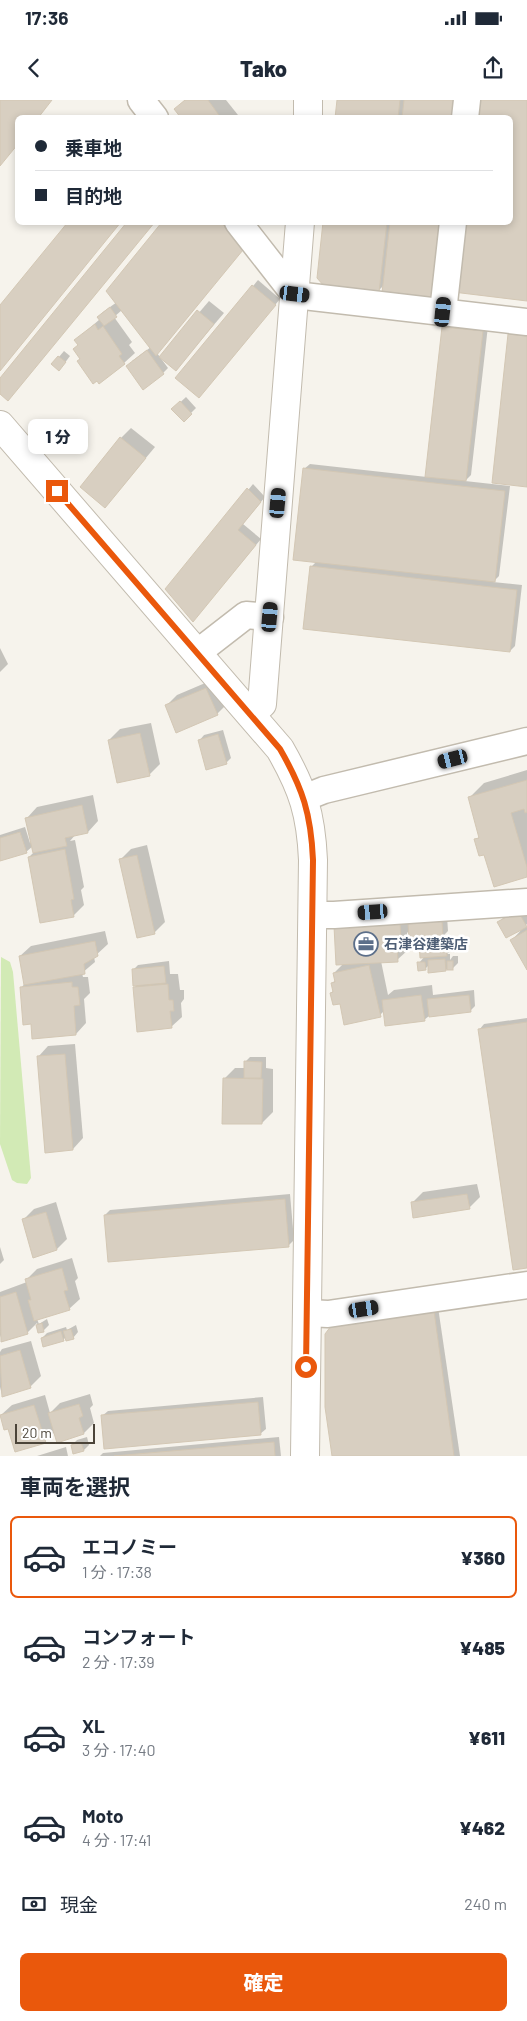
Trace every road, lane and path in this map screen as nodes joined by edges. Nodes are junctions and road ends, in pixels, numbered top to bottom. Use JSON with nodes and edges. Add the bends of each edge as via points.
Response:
{"nodes":[{"id":1,"x":141,"y":100,"type":"edge"},
{"id":2,"x":308,"y":100,"type":"edge"},
{"id":3,"x":467,"y":100,"type":"edge"},
{"id":4,"x":153,"y":115,"type":"edge"},
{"id":5,"x":308,"y":115,"type":"edge"},
{"id":6,"x":465,"y":115,"type":"edge"},
{"id":7,"x":240,"y":225,"type":"edge"},
{"id":8,"x":300,"y":225,"type":"edge"},
{"id":9,"x":453,"y":225,"type":"edge"},
{"id":10,"x":295,"y":294,"type":"junction"},
{"id":11,"x":443,"y":312,"type":"junction"},
{"id":12,"x":527,"y":322,"type":"edge"},
{"id":13,"x":0,"y":425,"type":"edge"},
{"id":14,"x":270,"y":617,"type":"junction"},
{"id":15,"x":198,"y":654,"type":"junction"},
{"id":16,"x":250,"y":714,"type":"junction"},
{"id":17,"x":527,"y":741,"type":"edge"},
{"id":18,"x":304,"y":798,"type":"junction"},
{"id":19,"x":527,"y":902,"type":"edge"},
{"id":20,"x":312,"y":915,"type":"junction"},
{"id":21,"x":527,"y":1285,"type":"edge"},
{"id":22,"x":307,"y":1314,"type":"junction"},
{"id":23,"x":304,"y":1456,"type":"edge"}],
"edges":[{"from":1,"to":4,"type":"street"},
{"from":2,"to":5,"type":"street"},
{"from":3,"to":6,"type":"street"},
{"from":7,"to":10,"type":"street"},
{"from":8,"to":10,"type":"street"},
{"from":9,"to":11,"type":"street"},
{"from":10,"to":11,"type":"street"},
{"from":10,"to":14,"type":"street"},
{"from":11,"to":12,"type":"street"},
{"from":13,"to":15,"type":"street"},
{"from":14,"to":15,"type":"street","via":[[246,615]]},
{"from":14,"to":16,"type":"street","via":[[262,704]]},
{"from":15,"to":16,"type":"street"},
{"from":16,"to":18,"type":"street","via":[[280,749]]},
{"from":17,"to":18,"type":"street","via":[[324,790]]},
{"from":18,"to":20,"type":"street","via":[[312,830]]},
{"from":19,"to":20,"type":"street"},
{"from":20,"to":22,"type":"street"},
{"from":21,"to":22,"type":"street","via":[[328,1314]]},
{"from":22,"to":23,"type":"street"}]}
